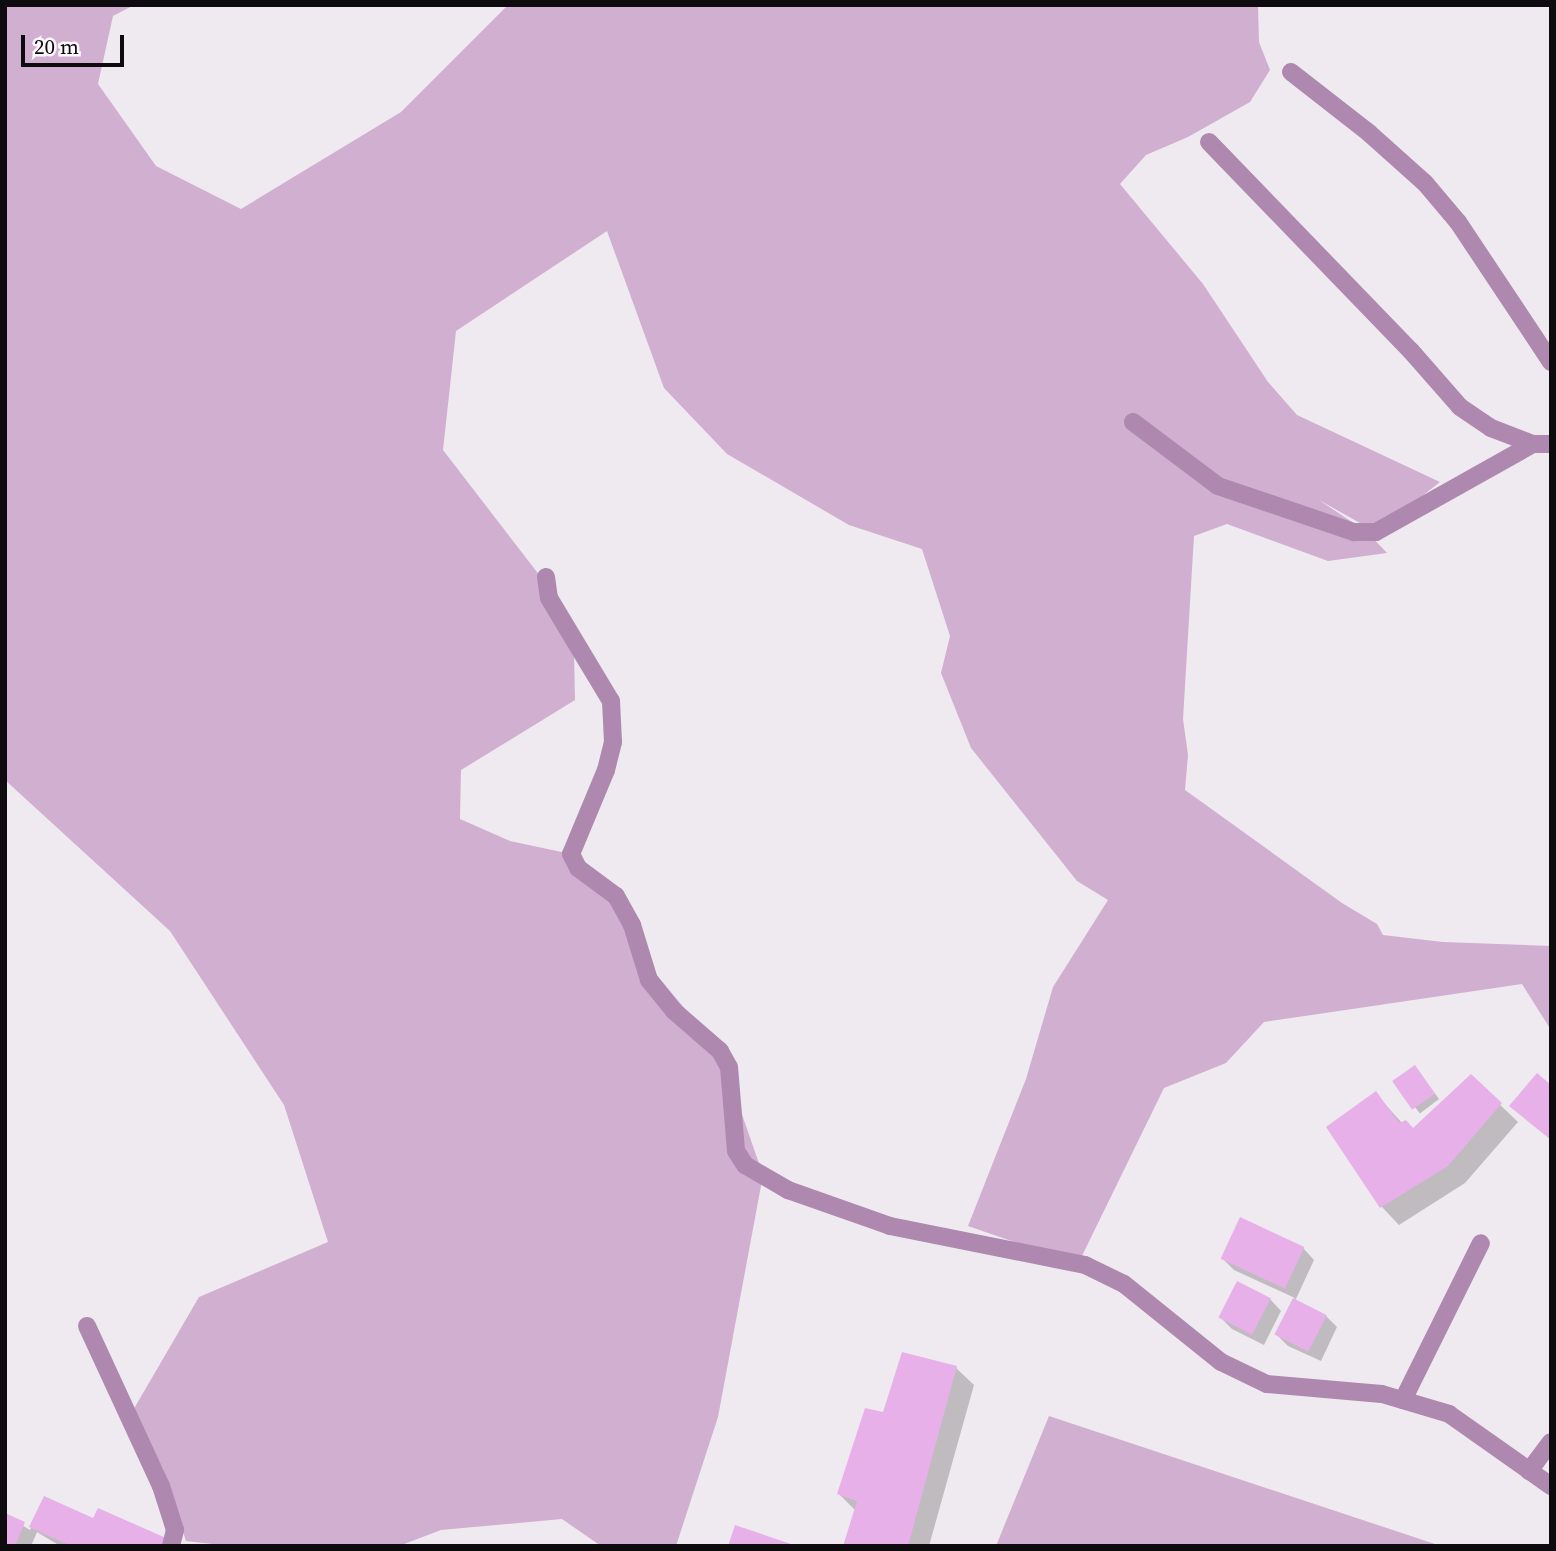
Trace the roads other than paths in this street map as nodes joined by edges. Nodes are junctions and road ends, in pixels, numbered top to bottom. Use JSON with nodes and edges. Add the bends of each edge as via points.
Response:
{"nodes":[{"id":1,"x":1292,"y":72,"type":"dead end"},
{"id":2,"x":1209,"y":142,"type":"dead end"},
{"id":3,"x":1551,"y":362,"type":"edge"},
{"id":4,"x":1133,"y":422,"type":"dead end"},
{"id":5,"x":1542,"y":444,"type":"edge"},
{"id":6,"x":546,"y":576,"type":"dead end"},
{"id":7,"x":1481,"y":1243,"type":"dead end"},
{"id":8,"x":87,"y":1326,"type":"dead end"},
{"id":9,"x":1403,"y":1400,"type":"junction"},
{"id":10,"x":1551,"y":1442,"type":"edge"},
{"id":11,"x":1529,"y":1471,"type":"junction"},
{"id":12,"x":1551,"y":1486,"type":"edge"},
{"id":13,"x":171,"y":1546,"type":"edge"}],
"edges":[{"from":1,"to":3,"type":"street","via":[[1425,183],[1458,222]]},
{"from":2,"to":5,"type":"street","via":[[1460,407],[1491,428]]},
{"from":4,"to":5,"type":"street","via":[[1218,486],[1354,532],[1376,532]]},
{"from":6,"to":9,"type":"street","via":[[549,598],[611,701],[613,742],[606,770],[571,854],[579,868],[615,896],[632,925],[649,980],[674,1011],[720,1051],[729,1067],[736,1151],[745,1165],[788,1190],[890,1226],[1085,1265],[1124,1284],[1221,1362],[1267,1384],[1382,1394]]},
{"from":7,"to":9,"type":"street"},
{"from":8,"to":13,"type":"street","via":[[161,1486],[175,1530]]},
{"from":9,"to":11,"type":"street","via":[[1449,1414]]},
{"from":10,"to":11,"type":"street"},
{"from":11,"to":12,"type":"street"}]}
